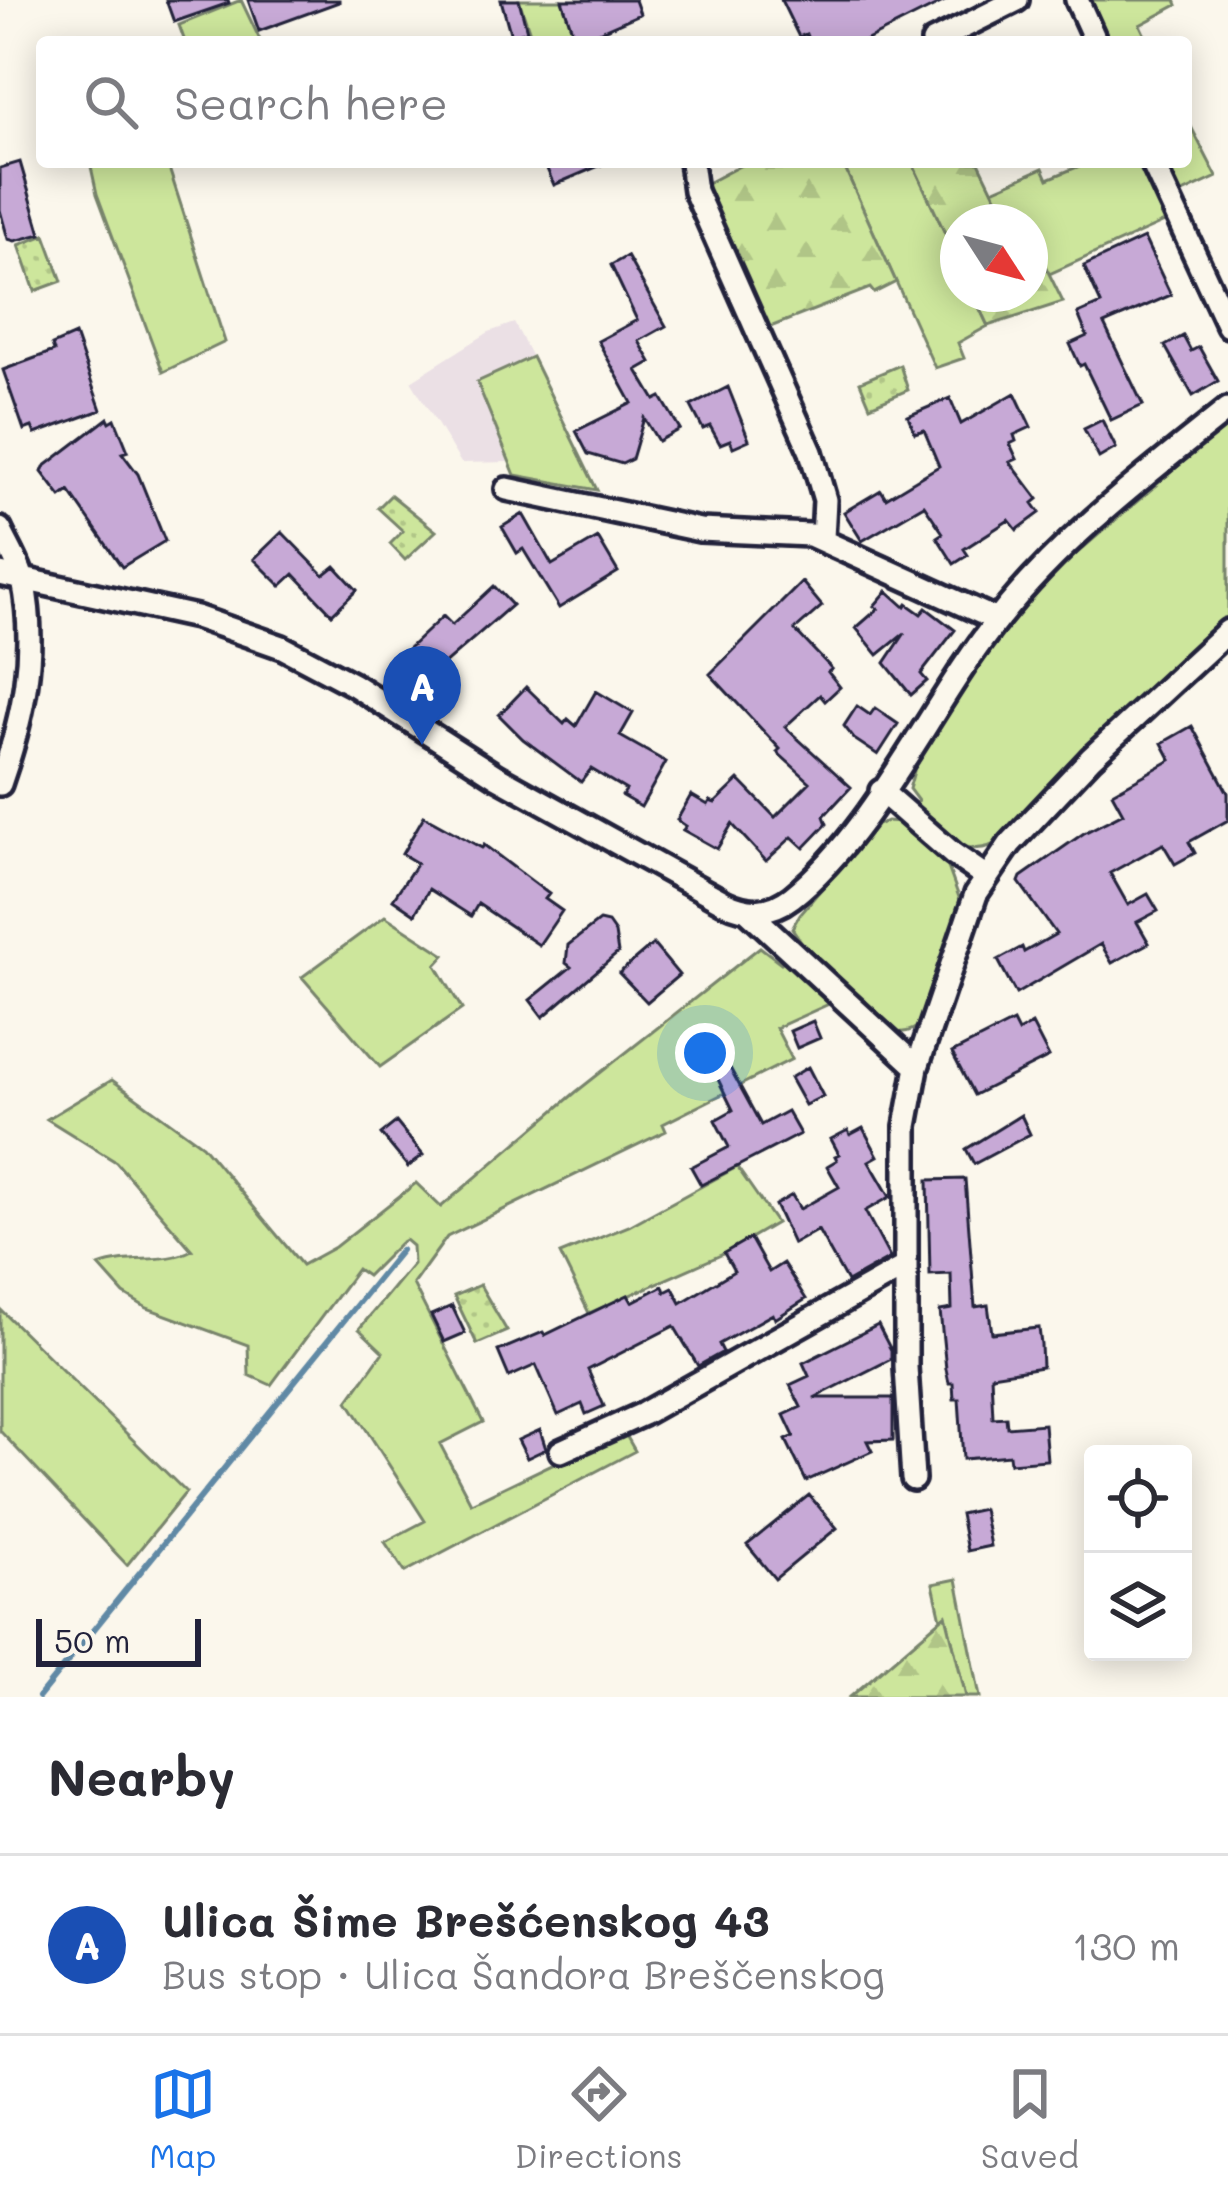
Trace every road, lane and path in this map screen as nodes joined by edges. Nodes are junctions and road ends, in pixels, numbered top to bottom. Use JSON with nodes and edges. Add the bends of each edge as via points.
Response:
{"nodes":[{"id":1,"x":1017,"y":0,"type":"edge"},
{"id":2,"x":1077,"y":0,"type":"edge"},
{"id":3,"x":944,"y":36,"type":"edge"},
{"id":4,"x":1093,"y":36,"type":"edge"},
{"id":5,"x":692,"y":168,"type":"edge"},
{"id":6,"x":1155,"y":168,"type":"edge"},
{"id":7,"x":1228,"y":326,"type":"edge"},
{"id":8,"x":1228,"y":409,"type":"edge"},
{"id":9,"x":507,"y":489,"type":"dead end"},
{"id":10,"x":0,"y":529,"type":"edge"},
{"id":11,"x":823,"y":538,"type":"junction"},
{"id":12,"x":11,"y":576,"type":"edge"},
{"id":13,"x":997,"y":620,"type":"junction"},
{"id":14,"x":1228,"y":631,"type":"edge"},
{"id":15,"x":0,"y":784,"type":"edge"},
{"id":16,"x":880,"y":791,"type":"junction"},
{"id":17,"x":985,"y":876,"type":"junction"},
{"id":18,"x":748,"y":911,"type":"junction"},
{"id":19,"x":917,"y":1067,"type":"junction"},
{"id":20,"x":906,"y":1265,"type":"junction"},
{"id":21,"x":561,"y":1451,"type":"dead end"},
{"id":22,"x":913,"y":1479,"type":"dead end"}],
"edges":[{"from":1,"to":3,"type":"street"},
{"from":2,"to":4,"type":"street"},
{"from":5,"to":11,"type":"street","via":[[811,452],[825,500]]},
{"from":6,"to":7,"type":"street"},
{"from":8,"to":13,"type":"street","via":[[1085,526]]},
{"from":9,"to":11,"type":"street","via":[[700,530]]},
{"from":10,"to":12,"type":"street"},
{"from":11,"to":13,"type":"street"},
{"from":12,"to":15,"type":"street","via":[[29,661]]},
{"from":12,"to":18,"type":"street","via":[[196,617],[282,647],[496,776]]},
{"from":13,"to":16,"type":"street"},
{"from":14,"to":17,"type":"street","via":[[1091,758]]},
{"from":16,"to":17,"type":"street"},
{"from":16,"to":18,"type":"street","via":[[802,888],[778,906]]},
{"from":17,"to":19,"type":"street"},
{"from":18,"to":19,"type":"street"},
{"from":19,"to":20,"type":"street","via":[[906,1126]]},
{"from":20,"to":21,"type":"street","via":[[644,1414]]},
{"from":20,"to":22,"type":"street"}]}
